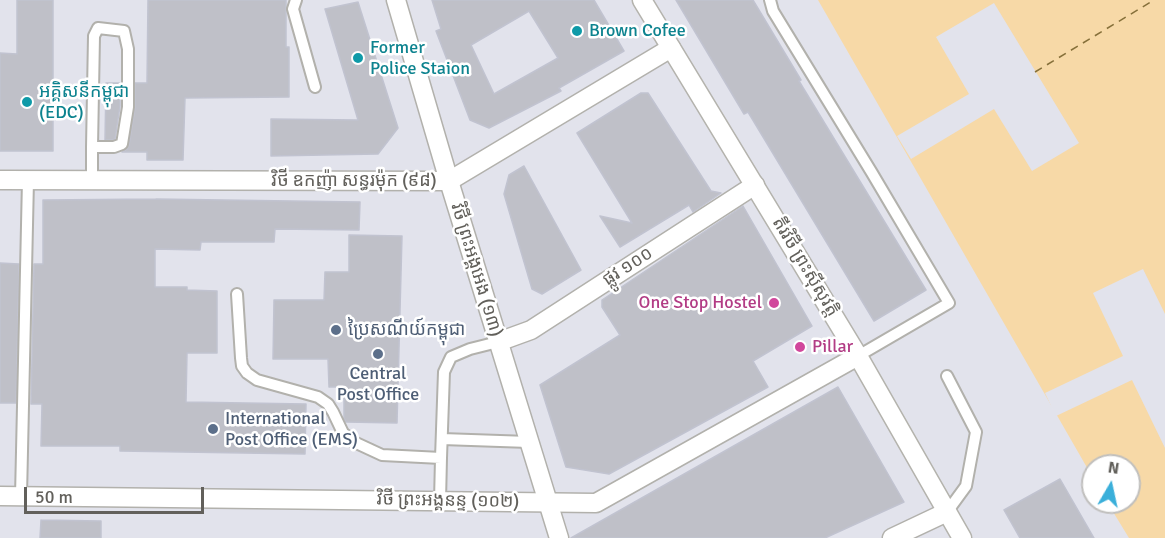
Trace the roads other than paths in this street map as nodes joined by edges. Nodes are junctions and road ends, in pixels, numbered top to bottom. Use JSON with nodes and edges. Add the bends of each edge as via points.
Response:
{"nodes":[{"id":1,"x":296,"y":0,"type":"edge"},
{"id":2,"x":396,"y":0,"type":"edge"},
{"id":3,"x":642,"y":0,"type":"edge"},
{"id":4,"x":770,"y":0,"type":"edge"},
{"id":5,"x":671,"y":48,"type":"junction"},
{"id":6,"x":315,"y":87,"type":"dead end"},
{"id":7,"x":92,"y":147,"type":"junction"},
{"id":8,"x":0,"y":180,"type":"edge"},
{"id":9,"x":28,"y":180,"type":"junction"},
{"id":10,"x":92,"y":180,"type":"junction"},
{"id":11,"x":448,"y":181,"type":"junction"},
{"id":12,"x":755,"y":185,"type":"junction"},
{"id":13,"x":237,"y":294,"type":"dead end"},
{"id":14,"x":498,"y":342,"type":"junction"},
{"id":15,"x":858,"y":356,"type":"junction"},
{"id":16,"x":947,"y":376,"type":"dead end"},
{"id":17,"x":442,"y":439,"type":"junction"},
{"id":18,"x":529,"y":442,"type":"junction"},
{"id":19,"x":441,"y":458,"type":"junction"},
{"id":20,"x":0,"y":496,"type":"edge"},
{"id":21,"x":21,"y":496,"type":"junction"},
{"id":22,"x":440,"y":501,"type":"junction"},
{"id":23,"x":548,"y":502,"type":"junction"},
{"id":24,"x":947,"y":512,"type":"junction"},
{"id":25,"x":559,"y":538,"type":"edge"},
{"id":26,"x":892,"y":538,"type":"edge"},
{"id":27,"x":962,"y":538,"type":"edge"}],
"edges":[{"from":1,"to":6,"type":"lane","via":[[293,9]]},
{"from":2,"to":11,"type":"street","name":"វិថី ព្រះអង្គអេង (១៣)"},
{"from":3,"to":5,"type":"street","name":"តីរវិថី ព្រះស៊ីសុវត្តិ"},
{"from":4,"to":15,"type":"lane","via":[[773,11],[949,303]]},
{"from":5,"to":11,"type":"street","name":"វិថី ឧកញ៉ា សន្ធរម៉ុក (៩៨)"},
{"from":5,"to":12,"type":"street","name":"តីរវិថី ព្រះស៊ីសុវត្តិ"},
{"from":7,"to":7,"type":"lane","via":[[94,36],[98,28],[124,31],[128,49],[128,107],[122,144]]},
{"from":7,"to":10,"type":"lane"},
{"from":8,"to":9,"type":"street","name":"វិថី ឧកញ៉ា សន្ធរម៉ុក (៩៨)"},
{"from":9,"to":10,"type":"street","name":"វិថី ឧកញ៉ា សន្ធរម៉ុក (៩៨)"},
{"from":9,"to":21,"type":"lane"},
{"from":10,"to":11,"type":"street","name":"វិថី ឧកញ៉ា សន្ធរម៉ុក (៩៨)"},
{"from":11,"to":14,"type":"street","name":"វិថី ព្រះអង្គអេង (១៣)"},
{"from":12,"to":14,"type":"street","name":"ផ្លូវ ១០០","via":[[531,330]]},
{"from":12,"to":15,"type":"street","name":"តីរវិថី ព្រះស៊ីសុវត្តិ"},
{"from":13,"to":19,"type":"lane","via":[[241,358],[247,374],[318,397],[328,404],[343,433],[382,455]]},
{"from":14,"to":17,"type":"lane","via":[[451,357],[444,372]]},
{"from":14,"to":18,"type":"street","name":"វិថី ព្រះអង្គអេង (១៣)"},
{"from":15,"to":23,"type":"street","name":"វិថី ព្រះអង្គនន្ទ (១០២)","via":[[596,503]]},
{"from":15,"to":24,"type":"street","name":"តីរវិថី ព្រះស៊ីសុវត្តិ"},
{"from":16,"to":24,"type":"lane","via":[[976,432],[966,486]]},
{"from":17,"to":18,"type":"lane"},
{"from":17,"to":19,"type":"lane"},
{"from":18,"to":23,"type":"street","name":"វិថី ព្រះអង្គអេង (១៣)"},
{"from":19,"to":22,"type":"lane"},
{"from":20,"to":21,"type":"street","name":"វិថី ព្រះអង្គនន្ទ (១០២)"},
{"from":21,"to":22,"type":"street","name":"វិថី ព្រះអង្គនន្ទ (១០២)"},
{"from":22,"to":23,"type":"street","name":"វិថី ព្រះអង្គនន្ទ (១០២)"},
{"from":23,"to":25,"type":"street","name":"វិថី ព្រះអង្គអេង (១៣)"},
{"from":24,"to":26,"type":"street"},
{"from":24,"to":27,"type":"street","name":"តីរវិថី ព្រះស៊ីសុវត្តិ"}]}
